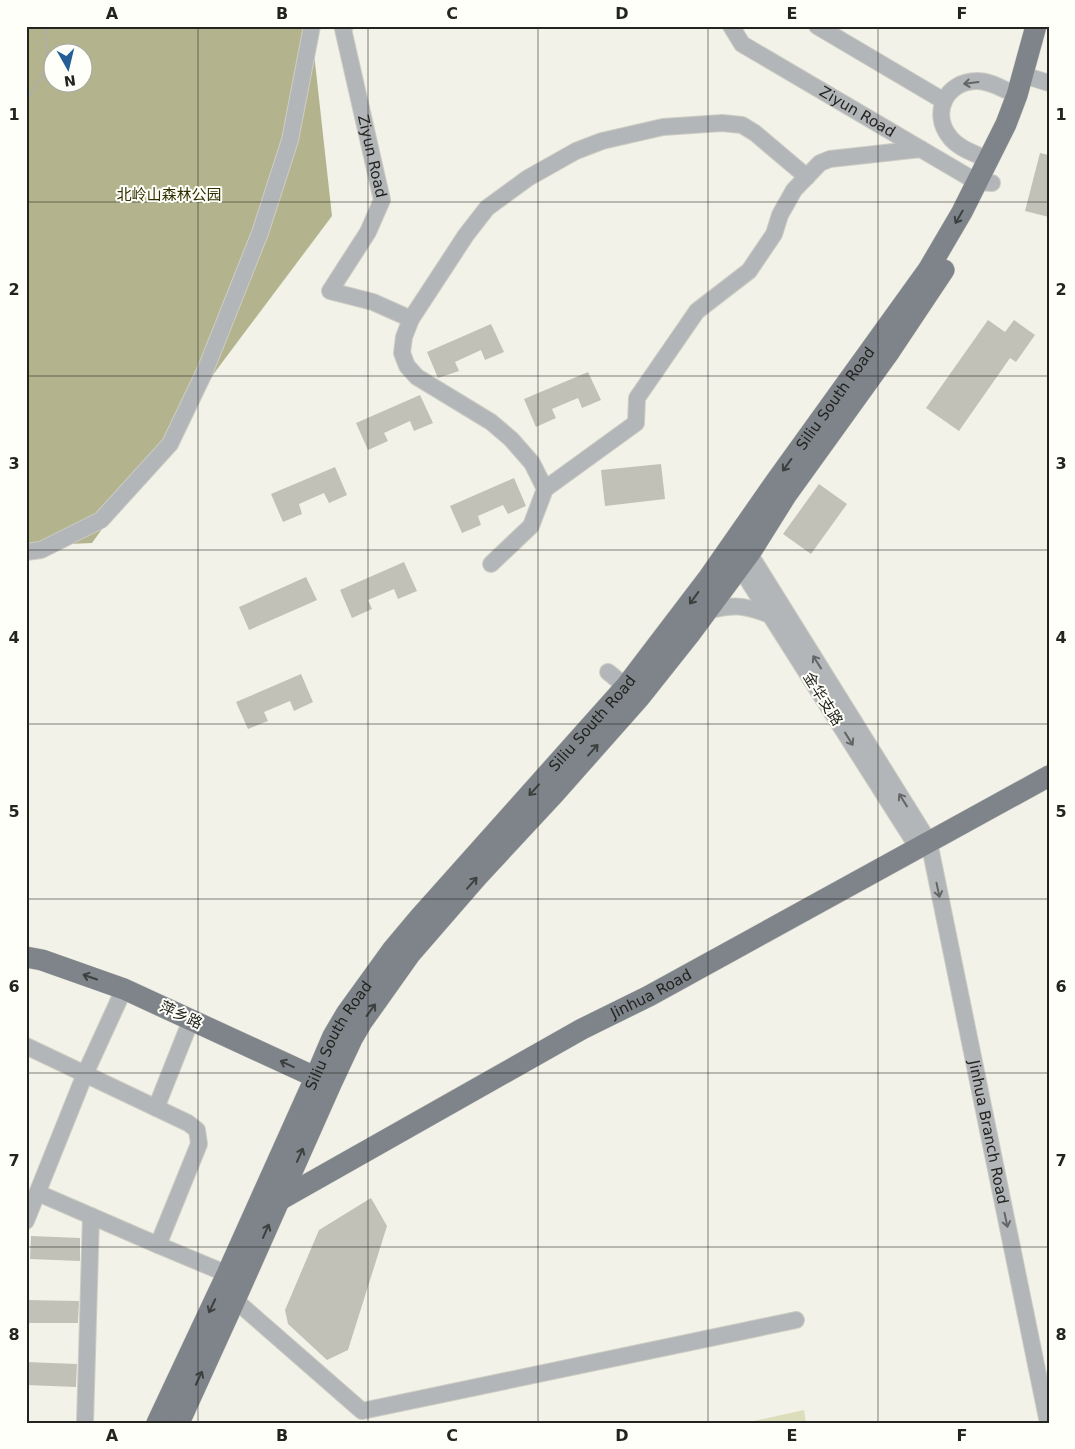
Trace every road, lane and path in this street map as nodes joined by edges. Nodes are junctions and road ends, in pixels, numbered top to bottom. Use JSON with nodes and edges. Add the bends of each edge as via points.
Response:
{"nodes":[{"id":1,"x":46,"y":26,"type":"edge"},
{"id":2,"x":312,"y":26,"type":"edge"},
{"id":3,"x":345,"y":26,"type":"edge"},
{"id":4,"x":731,"y":26,"type":"edge"},
{"id":5,"x":817,"y":26,"type":"edge"},
{"id":6,"x":1036,"y":26,"type":"edge"},
{"id":7,"x":1049,"y":33,"type":"edge"},
{"id":8,"x":1036,"y":79,"type":"edge"},
{"id":9,"x":1017,"y":95,"type":"junction"},
{"id":10,"x":944,"y":100,"type":"junction"},
{"id":11,"x":26,"y":103,"type":"edge"},
{"id":12,"x":921,"y":149,"type":"junction"},
{"id":13,"x":989,"y":160,"type":"junction"},
{"id":14,"x":807,"y":177,"type":"junction"},
{"id":15,"x":985,"y":183,"type":"junction"},
{"id":16,"x":410,"y":319,"type":"junction"},
{"id":17,"x":545,"y":489,"type":"junction"},
{"id":18,"x":26,"y":552,"type":"edge"},
{"id":19,"x":739,"y":552,"type":"junction"},
{"id":20,"x":491,"y":564,"type":"dead end"},
{"id":21,"x":707,"y":611,"type":"junction"},
{"id":22,"x":770,"y":615,"type":"junction"},
{"id":23,"x":608,"y":672,"type":"dead end"},
{"id":24,"x":633,"y":692,"type":"junction"},
{"id":25,"x":1049,"y":776,"type":"edge"},
{"id":26,"x":923,"y":845,"type":"junction"},
{"id":27,"x":26,"y":957,"type":"edge"},
{"id":28,"x":124,"y":989,"type":"junction"},
{"id":29,"x":191,"y":1020,"type":"junction"},
{"id":30,"x":26,"y":1046,"type":"edge"},
{"id":31,"x":85,"y":1074,"type":"junction"},
{"id":32,"x":323,"y":1081,"type":"junction"},
{"id":33,"x":156,"y":1108,"type":"junction"},
{"id":34,"x":38,"y":1193,"type":"junction"},
{"id":35,"x":280,"y":1200,"type":"junction"},
{"id":36,"x":254,"y":1214,"type":"junction"},
{"id":37,"x":91,"y":1216,"type":"junction"},
{"id":38,"x":26,"y":1221,"type":"edge"},
{"id":39,"x":158,"y":1245,"type":"junction"},
{"id":40,"x":235,"y":1277,"type":"junction"},
{"id":41,"x":235,"y":1300,"type":"junction"},
{"id":42,"x":796,"y":1320,"type":"dead end"},
{"id":43,"x":85,"y":1423,"type":"edge"},
{"id":44,"x":157,"y":1423,"type":"edge"},
{"id":45,"x":179,"y":1423,"type":"edge"},
{"id":46,"x":1048,"y":1423,"type":"edge"}],
"edges":[{"from":1,"to":11,"type":"path","via":[[48,64]]},
{"from":2,"to":18,"type":"street","via":[[290,140],[260,233],[205,371],[170,444],[101,520],[42,550]]},
{"from":3,"to":16,"type":"street","name":"Ziyun Road","via":[[382,200],[368,232],[330,291],[372,302]]},
{"from":4,"to":12,"type":"street","name":"Ziyun Road","via":[[742,44]]},
{"from":5,"to":10,"type":"street"},
{"from":6,"to":8,"type":"main road","name":"Siliu South Road"},
{"from":7,"to":8,"type":"main road","name":"Siliu South Road"},
{"from":8,"to":9,"type":"main road","name":"Siliu South Road"},
{"from":8,"to":15,"type":"main road","name":"Siliu South Road","via":[[1018,129]]},
{"from":9,"to":10,"type":"street","one_way":true,"via":[[976,81],[961,84]]},
{"from":9,"to":13,"type":"main road","name":"Siliu South Road"},
{"from":10,"to":13,"type":"street","via":[[942,122],[948,136],[958,145]]},
{"from":12,"to":14,"type":"street","via":[[830,159],[820,163]]},
{"from":12,"to":15,"type":"street","name":"Ziyun Road"},
{"from":13,"to":15,"type":"main road","name":"Siliu South Road"},
{"from":14,"to":16,"type":"street","via":[[742,125],[663,127],[602,141],[576,151],[528,178],[487,208]]},
{"from":14,"to":17,"type":"street","via":[[794,190],[774,234],[749,271],[697,311],[637,398],[636,423]]},
{"from":15,"to":19,"type":"main road","name":"Siliu South Road","via":[[962,212],[928,270],[776,481]]},
{"from":16,"to":17,"type":"street","via":[[402,353],[407,366],[417,377],[491,422],[511,439],[532,463]]},
{"from":17,"to":20,"type":"street","via":[[531,526]]},
{"from":19,"to":21,"type":"main road","name":"Siliu South Road"},
{"from":19,"to":22,"type":"street","name":"金华支路"},
{"from":19,"to":24,"type":"main road","name":"Siliu South Road","one_way":true,"via":[[679,619]]},
{"from":26,"to":19,"type":"street","one_way":true},
{"from":21,"to":22,"type":"street","via":[[743,606]]},
{"from":21,"to":24,"type":"main road","name":"Siliu South Road"},
{"from":22,"to":26,"type":"street","name":"金华支路","one_way":true},
{"from":23,"to":24,"type":"street"},
{"from":24,"to":32,"type":"main road","name":"Siliu South Road","via":[[555,793],[411,953]]},
{"from":25,"to":26,"type":"main road","name":"Jinhua Road"},
{"from":26,"to":35,"type":"main road","name":"Jinhua Road","via":[[649,996],[582,1029]]},
{"from":26,"to":46,"type":"street","name":"Jinhua Branch Road","one_way":true},
{"from":28,"to":27,"type":"main road","name":"萍乡路","one_way":true},
{"from":28,"to":29,"type":"main road","name":"萍乡路"},
{"from":28,"to":31,"type":"street"},
{"from":32,"to":29,"type":"main road","name":"萍乡路","one_way":true},
{"from":29,"to":33,"type":"street"},
{"from":30,"to":31,"type":"street"},
{"from":31,"to":33,"type":"street"},
{"from":31,"to":34,"type":"street"},
{"from":35,"to":32,"type":"main road","name":"Siliu South Road","one_way":true},
{"from":32,"to":36,"type":"main road","name":"Siliu South Road"},
{"from":33,"to":39,"type":"street","via":[[197,1130],[199,1144]]},
{"from":34,"to":37,"type":"street"},
{"from":34,"to":38,"type":"street"},
{"from":35,"to":36,"type":"main road","name":"Jinhua Road"},
{"from":40,"to":35,"type":"main road","name":"Siliu South Road","one_way":true},
{"from":36,"to":40,"type":"main road","name":"Siliu South Road"},
{"from":37,"to":39,"type":"street"},
{"from":37,"to":43,"type":"street"},
{"from":39,"to":40,"type":"street"},
{"from":40,"to":41,"type":"main road","name":"Siliu South Road"},
{"from":40,"to":44,"type":"main road","name":"Siliu South Road","one_way":true},
{"from":41,"to":42,"type":"street","via":[[362,1411]]},
{"from":45,"to":41,"type":"main road","name":"Siliu South Road","one_way":true}]}
